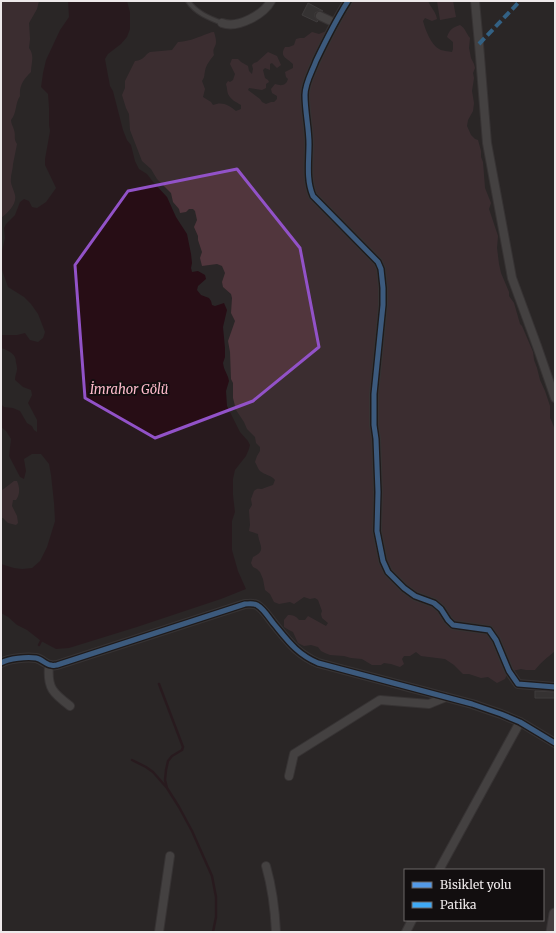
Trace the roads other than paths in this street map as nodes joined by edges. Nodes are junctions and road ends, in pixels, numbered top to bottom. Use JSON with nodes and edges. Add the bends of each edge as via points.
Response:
{"nodes":[{"id":1,"x":188,"y":1,"type":"edge"},
{"id":2,"x":271,"y":1,"type":"edge"},
{"id":3,"x":348,"y":1,"type":"edge"},
{"id":4,"x":475,"y":1,"type":"edge"},
{"id":5,"x":320,"y":16,"type":"dead end"},
{"id":6,"x":222,"y":23,"type":"joint"},
{"id":7,"x":335,"y":23,"type":"junction"},
{"id":8,"x":555,"y":396,"type":"edge"},
{"id":9,"x":1,"y":663,"type":"edge"},
{"id":10,"x":49,"y":666,"type":"junction"},
{"id":11,"x":555,"y":687,"type":"edge"},
{"id":12,"x":446,"y":697,"type":"junction"},
{"id":13,"x":70,"y":706,"type":"dead end"},
{"id":14,"x":520,"y":722,"type":"junction"},
{"id":15,"x":555,"y":743,"type":"edge"},
{"id":16,"x":290,"y":776,"type":"dead end"},
{"id":17,"x":170,"y":856,"type":"dead end"},
{"id":18,"x":266,"y":866,"type":"dead end"},
{"id":19,"x":440,"y":869,"type":"edge"},
{"id":20,"x":555,"y":914,"type":"edge"},
{"id":21,"x":412,"y":921,"type":"edge"},
{"id":22,"x":159,"y":932,"type":"edge"},
{"id":23,"x":276,"y":932,"type":"edge"},
{"id":24,"x":406,"y":932,"type":"edge"},
{"id":25,"x":552,"y":932,"type":"edge"}],
"edges":[{"from":1,"to":6,"type":"lane","via":[[196,10]]},
{"from":2,"to":6,"type":"street","via":[[264,10],[246,21],[235,25]]},
{"from":3,"to":7,"type":"street"},
{"from":4,"to":8,"type":"street","via":[[487,143],[512,278]]},
{"from":5,"to":7,"type":"street"},
{"from":7,"to":11,"type":"street","via":[[306,87],[309,181],[312,196],[378,262],[381,269],[383,305],[374,394],[374,425],[378,492],[377,531],[383,561],[388,572],[404,588],[441,609],[453,625],[489,630],[496,640],[509,672],[518,684]]},
{"from":9,"to":10,"type":"street","via":[[12,659],[36,658]]},
{"from":10,"to":12,"type":"street","via":[[66,663],[251,603],[261,608],[298,652],[318,664]]},
{"from":10,"to":13,"type":"street","via":[[48,677],[51,687]]},
{"from":12,"to":14,"type":"street","via":[[479,706]]},
{"from":12,"to":16,"type":"street","via":[[429,704],[380,700],[294,754]]},
{"from":14,"to":15,"type":"street"},
{"from":14,"to":19,"type":"street"},
{"from":17,"to":22,"type":"street"},
{"from":18,"to":23,"type":"street"},
{"from":20,"to":25,"type":"main road"},
{"from":21,"to":24,"type":"street"}]}
